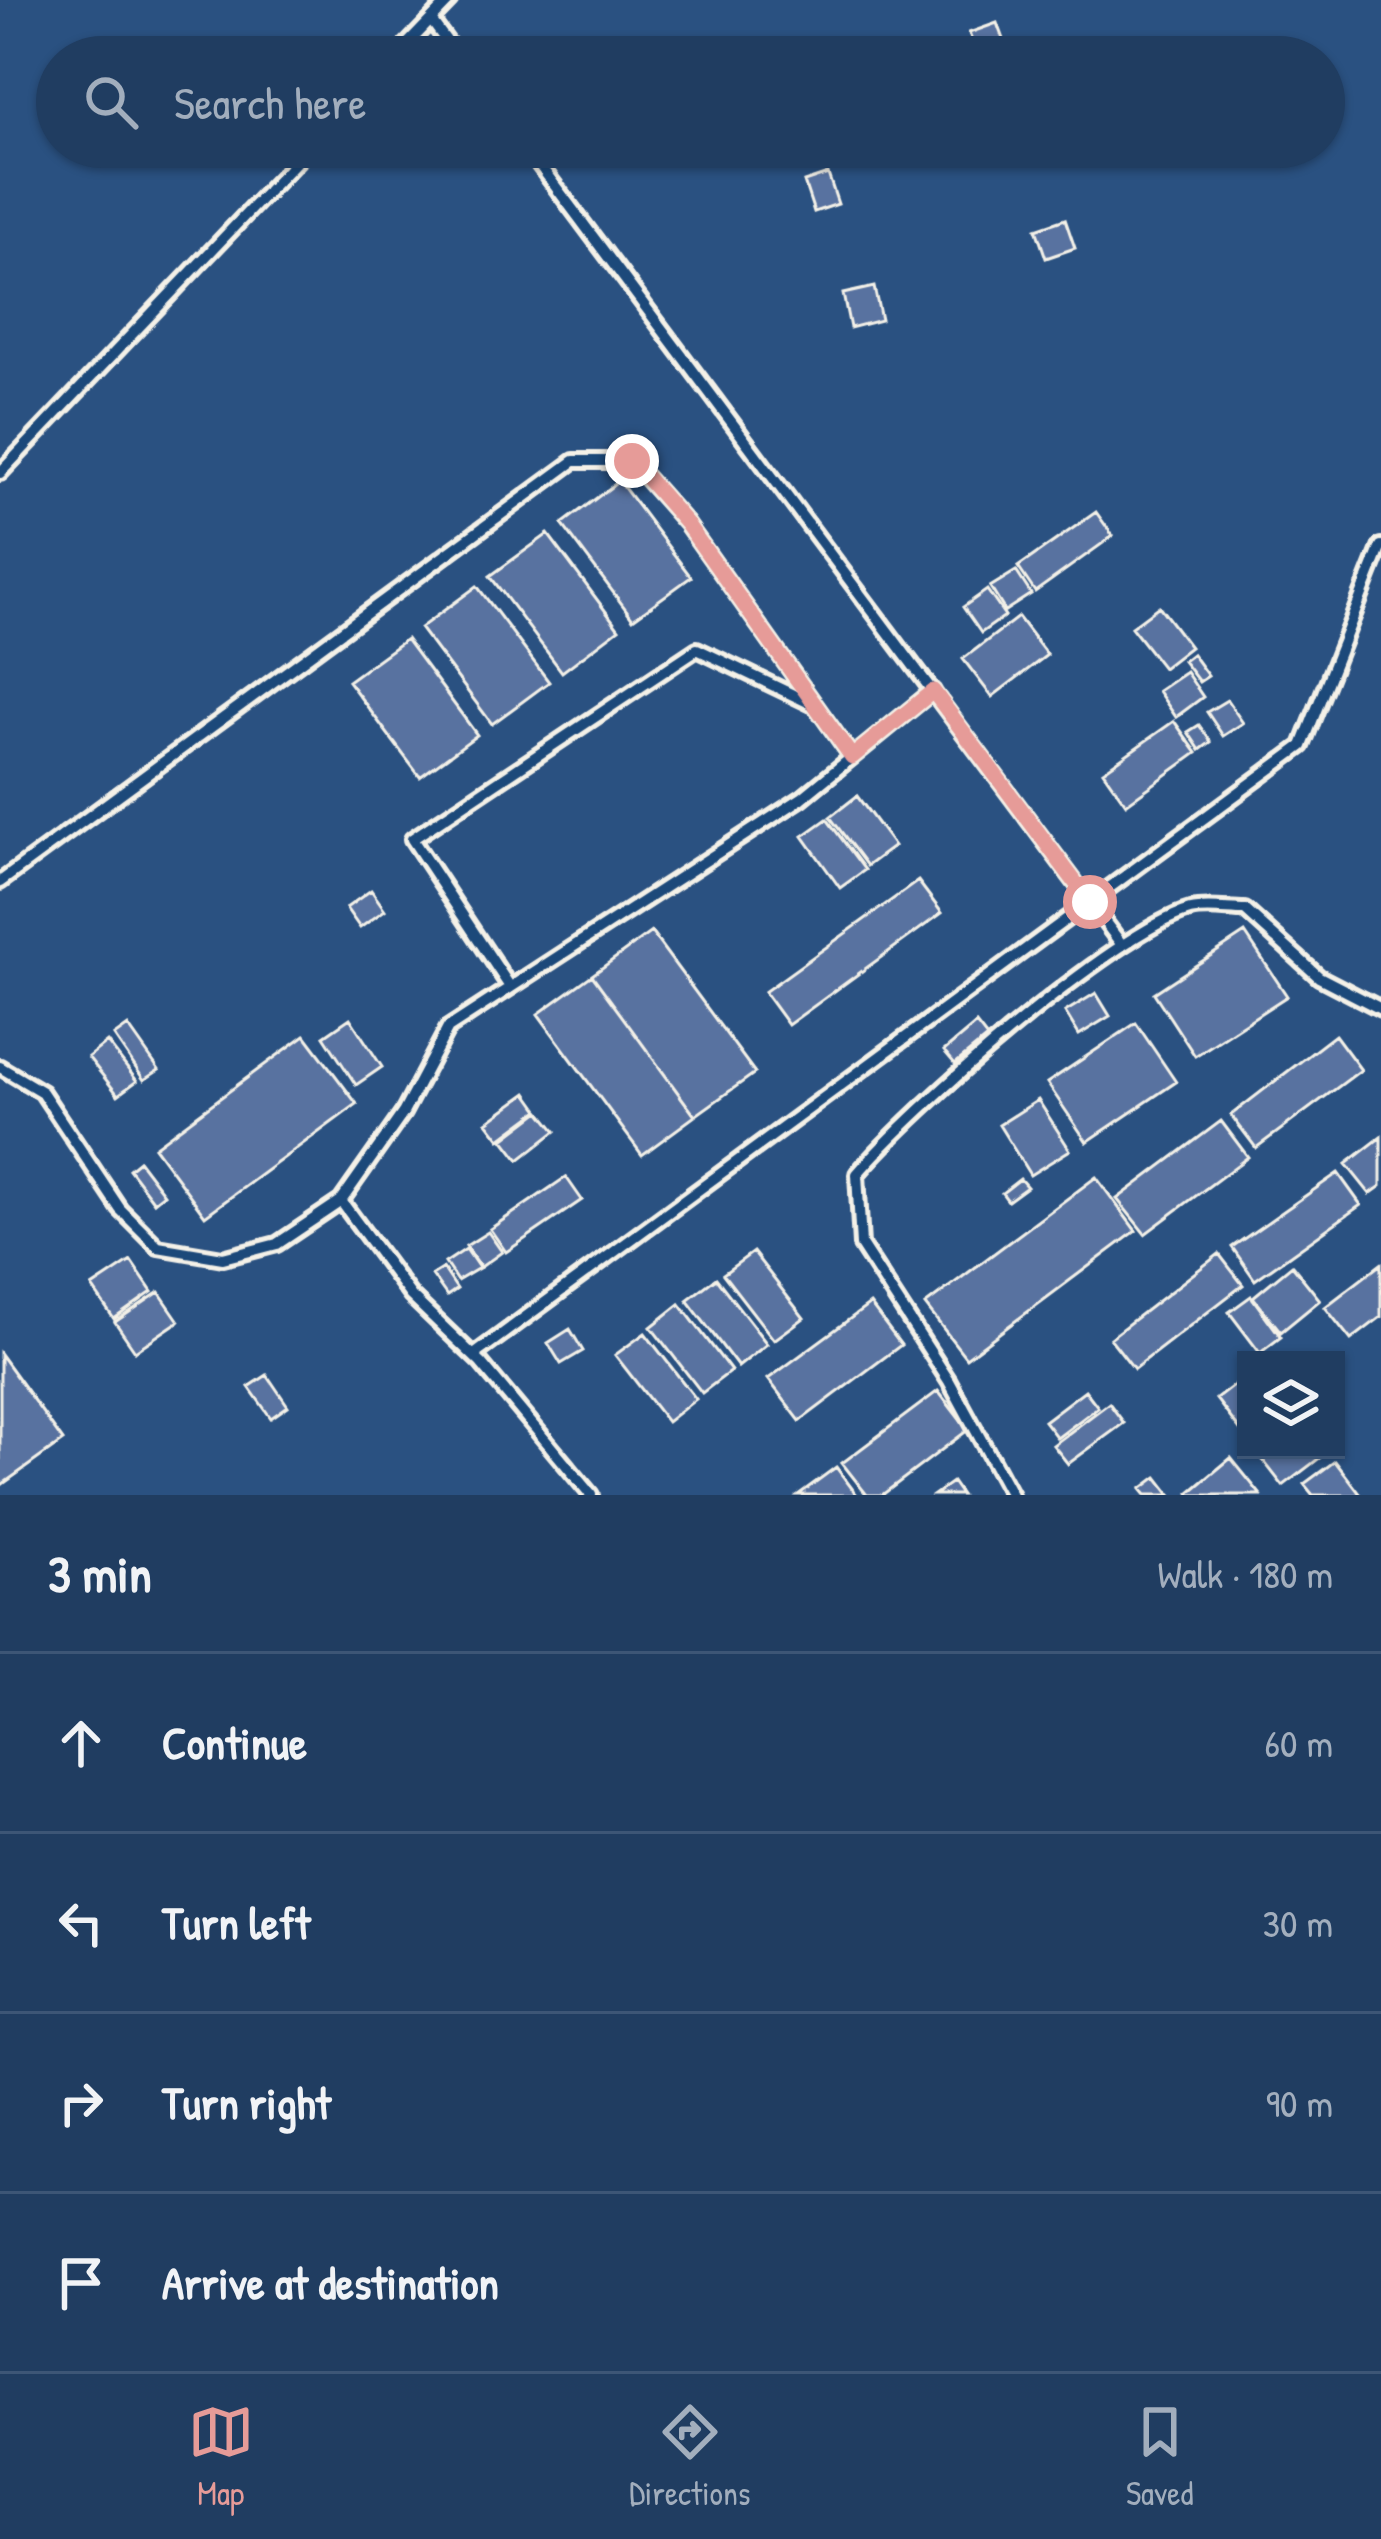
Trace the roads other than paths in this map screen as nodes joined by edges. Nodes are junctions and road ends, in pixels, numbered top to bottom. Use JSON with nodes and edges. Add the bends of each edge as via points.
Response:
{"nodes":[{"id":1,"x":449,"y":0,"type":"edge"},
{"id":2,"x":430,"y":20,"type":"junction"},
{"id":3,"x":415,"y":36,"type":"edge"},
{"id":4,"x":442,"y":36,"type":"edge"},
{"id":5,"x":290,"y":168,"type":"edge"},
{"id":6,"x":542,"y":168,"type":"edge"},
{"id":7,"x":0,"y":473,"type":"edge"},
{"id":8,"x":1381,"y":546,"type":"edge"},
{"id":9,"x":933,"y":691,"type":"junction"},
{"id":10,"x":816,"y":706,"type":"junction"},
{"id":11,"x":852,"y":757,"type":"junction"},
{"id":12,"x":0,"y":882,"type":"edge"},
{"id":13,"x":1090,"y":902,"type":"junction"},
{"id":14,"x":1122,"y":945,"type":"junction"},
{"id":15,"x":510,"y":987,"type":"junction"},
{"id":16,"x":1381,"y":1009,"type":"edge"},
{"id":17,"x":0,"y":1067,"type":"edge"},
{"id":18,"x":341,"y":1201,"type":"junction"},
{"id":19,"x":474,"y":1355,"type":"junction"},
{"id":20,"x":591,"y":1495,"type":"edge"},
{"id":21,"x":1011,"y":1495,"type":"edge"}],
"edges":[{"from":1,"to":2,"type":"lane"},
{"from":2,"to":3,"type":"lane"},
{"from":2,"to":4,"type":"lane"},
{"from":5,"to":7,"type":"lane"},
{"from":6,"to":9,"type":"lane"},
{"from":8,"to":13,"type":"lane","via":[[1302,746]]},
{"from":9,"to":11,"type":"lane"},
{"from":9,"to":13,"type":"lane"},
{"from":10,"to":11,"type":"lane"},
{"from":10,"to":12,"type":"lane","via":[[632,461],[574,461]]},
{"from":10,"to":15,"type":"lane","via":[[697,649],[412,839]]},
{"from":11,"to":15,"type":"lane","via":[[802,798]]},
{"from":13,"to":14,"type":"lane"},
{"from":13,"to":19,"type":"lane"},
{"from":14,"to":16,"type":"lane","via":[[1191,910],[1245,910],[1319,977]]},
{"from":14,"to":21,"type":"lane","via":[[898,1126],[857,1174],[860,1245]]},
{"from":15,"to":18,"type":"lane","via":[[448,1028],[403,1113]]},
{"from":17,"to":18,"type":"lane","via":[[42,1092],[120,1209],[158,1247],[223,1258],[259,1249]]},
{"from":18,"to":19,"type":"lane","via":[[411,1296]]},
{"from":19,"to":20,"type":"lane"}]}
